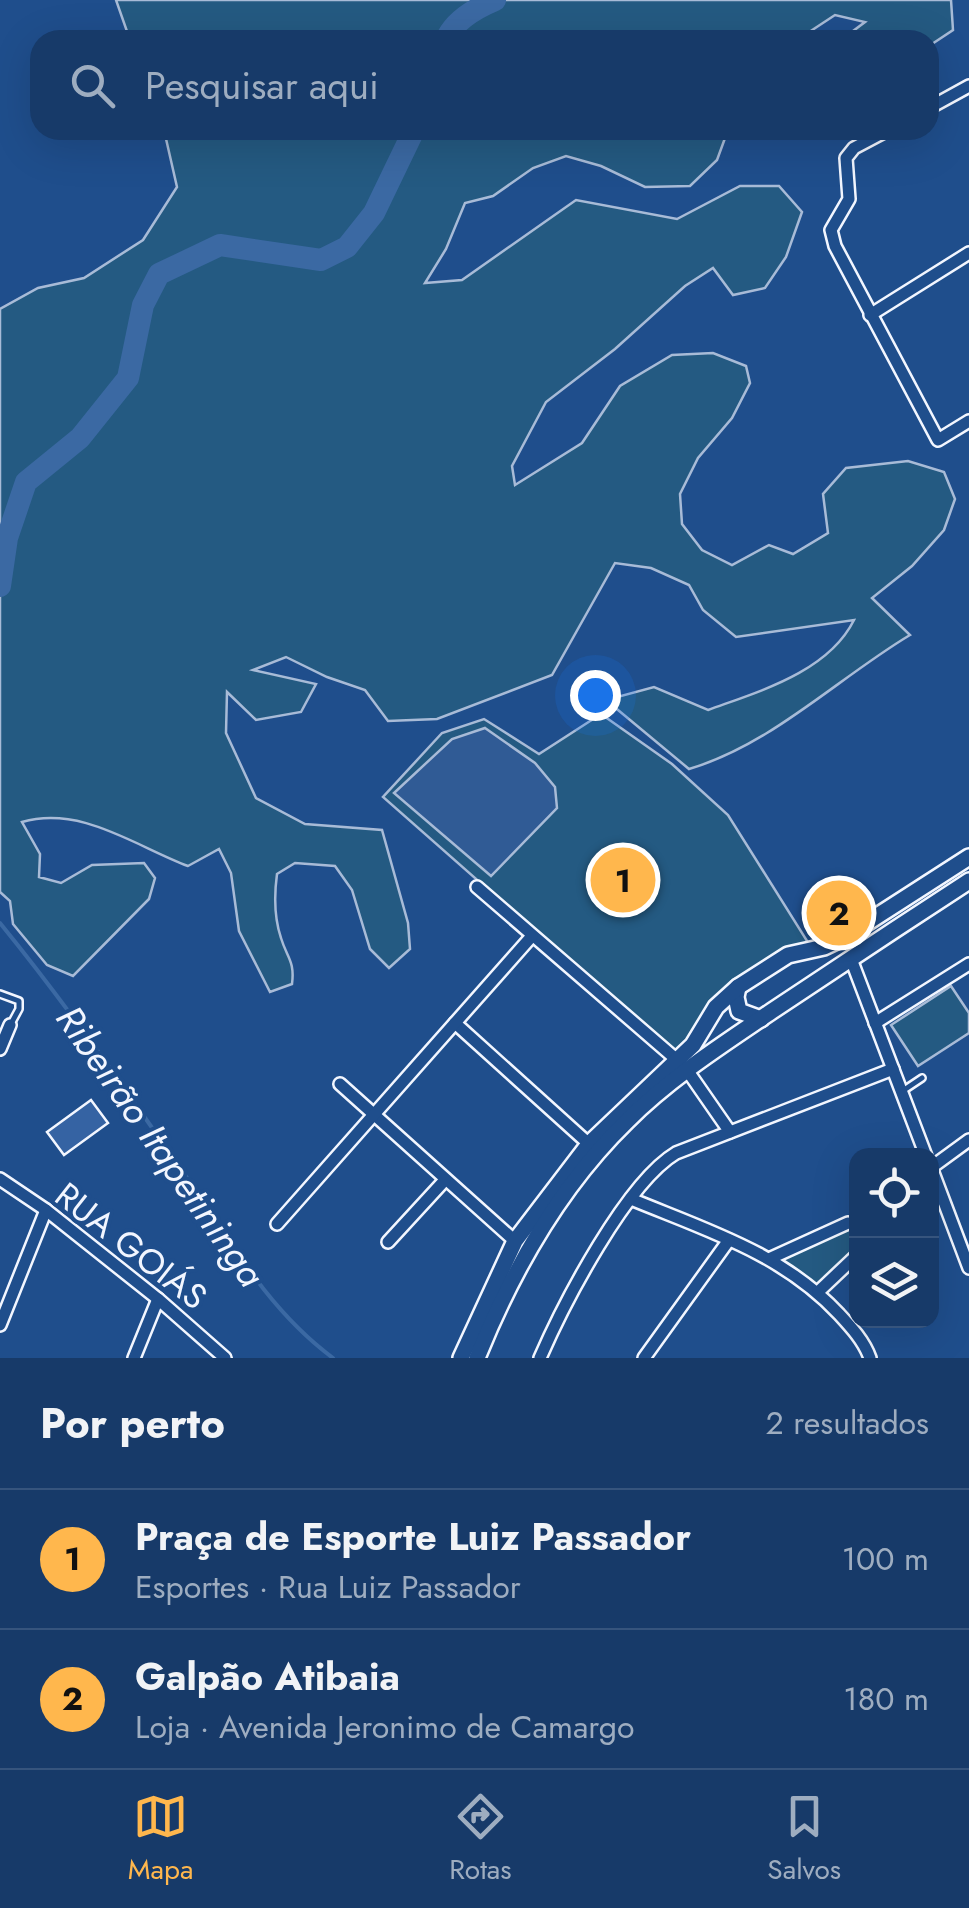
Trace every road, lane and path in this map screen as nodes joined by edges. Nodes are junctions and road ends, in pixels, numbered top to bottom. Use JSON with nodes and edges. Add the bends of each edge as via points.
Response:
{"nodes":[{"id":1,"x":969,"y":86,"type":"edge"},
{"id":2,"x":939,"y":102,"type":"edge"},
{"id":3,"x":869,"y":140,"type":"edge"},
{"id":4,"x":969,"y":254,"type":"edge"},
{"id":5,"x":870,"y":315,"type":"junction"},
{"id":6,"x":969,"y":421,"type":"edge"},
{"id":7,"x":969,"y":857,"type":"edge"},
{"id":8,"x":969,"y":880,"type":"edge"},
{"id":9,"x":478,"y":888,"type":"dead end"},
{"id":10,"x":532,"y":936,"type":"junction"},
{"id":11,"x":808,"y":951,"type":"junction"},
{"id":12,"x":851,"y":959,"type":"junction"},
{"id":13,"x":967,"y":969,"type":"edge"},
{"id":14,"x":818,"y":980,"type":"junction"},
{"id":15,"x":738,"y":987,"type":"junction"},
{"id":16,"x":0,"y":994,"type":"edge"},
{"id":17,"x":761,"y":1019,"type":"junction"},
{"id":18,"x":455,"y":1023,"type":"junction"},
{"id":19,"x":876,"y":1023,"type":"junction"},
{"id":20,"x":10,"y":1025,"type":"joint"},
{"id":21,"x":0,"y":1048,"type":"edge"},
{"id":22,"x":682,"y":1065,"type":"junction"},
{"id":23,"x":893,"y":1069,"type":"junction"},
{"id":24,"x":922,"y":1078,"type":"dead end"},
{"id":25,"x":340,"y":1084,"type":"dead end"},
{"id":26,"x":902,"y":1092,"type":"junction"},
{"id":27,"x":375,"y":1115,"type":"junction"},
{"id":28,"x":730,"y":1132,"type":"junction"},
{"id":29,"x":969,"y":1140,"type":"edge"},
{"id":30,"x":589,"y":1144,"type":"junction"},
{"id":31,"x":923,"y":1148,"type":"edge"},
{"id":32,"x":939,"y":1163,"type":"edge"},
{"id":33,"x":0,"y":1179,"type":"edge"},
{"id":34,"x":445,"y":1180,"type":"junction"},
{"id":35,"x":939,"y":1187,"type":"edge"},
{"id":36,"x":631,"y":1200,"type":"junction"},
{"id":37,"x":46,"y":1210,"type":"junction"},
{"id":38,"x":849,"y":1223,"type":"edge"},
{"id":39,"x":277,"y":1224,"type":"dead end"},
{"id":40,"x":729,"y":1240,"type":"junction"},
{"id":41,"x":515,"y":1241,"type":"junction"},
{"id":42,"x":388,"y":1242,"type":"dead end"},
{"id":43,"x":771,"y":1258,"type":"junction"},
{"id":44,"x":849,"y":1263,"type":"edge"},
{"id":45,"x":969,"y":1268,"type":"edge"},
{"id":46,"x":818,"y":1292,"type":"junction"},
{"id":47,"x":158,"y":1299,"type":"junction"},
{"id":48,"x":0,"y":1325,"type":"edge"},
{"id":49,"x":864,"y":1354,"type":"edge"},
{"id":50,"x":134,"y":1358,"type":"edge"},
{"id":51,"x":225,"y":1358,"type":"edge"},
{"id":52,"x":461,"y":1358,"type":"edge"},
{"id":53,"x":477,"y":1358,"type":"edge"},
{"id":54,"x":540,"y":1358,"type":"edge"},
{"id":55,"x":644,"y":1358,"type":"edge"}],
"edges":[{"from":1,"to":2,"type":"street"},
{"from":3,"to":5,"type":"street","via":[[846,158],[850,199],[832,230]]},
{"from":4,"to":5,"type":"street"},
{"from":5,"to":6,"type":"street","via":[[938,440]]},
{"from":7,"to":11,"type":"main road","via":[[843,938]]},
{"from":8,"to":12,"type":"main road"},
{"from":9,"to":10,"type":"street"},
{"from":10,"to":18,"type":"street"},
{"from":10,"to":22,"type":"street"},
{"from":11,"to":14,"type":"main road","via":[[822,969]]},
{"from":11,"to":15,"type":"main road","via":[[788,955]]},
{"from":12,"to":14,"type":"main road"},
{"from":12,"to":19,"type":"street"},
{"from":13,"to":19,"type":"street"},
{"from":14,"to":17,"type":"main road"},
{"from":15,"to":17,"type":"main road","via":[[739,1011]]},
{"from":15,"to":22,"type":"main road","via":[[716,1007]]},
{"from":16,"to":20,"type":"lane","via":[[19,1001]]},
{"from":17,"to":22,"type":"main road"},
{"from":18,"to":27,"type":"street"},
{"from":18,"to":30,"type":"street"},
{"from":19,"to":23,"type":"street"},
{"from":20,"to":21,"type":"street"},
{"from":22,"to":28,"type":"street"},
{"from":22,"to":30,"type":"main road"},
{"from":22,"to":53,"type":"main road","via":[[572,1184],[520,1266]]},
{"from":23,"to":26,"type":"street"},
{"from":23,"to":28,"type":"street"},
{"from":24,"to":26,"type":"lane"},
{"from":25,"to":27,"type":"street"},
{"from":26,"to":31,"type":"street"},
{"from":27,"to":34,"type":"street"},
{"from":27,"to":39,"type":"street"},
{"from":28,"to":36,"type":"street","via":[[662,1162]]},
{"from":29,"to":32,"type":"street"},
{"from":30,"to":41,"type":"main road"},
{"from":33,"to":37,"type":"street","name":"RUA GOIÁS"},
{"from":34,"to":41,"type":"street"},
{"from":34,"to":42,"type":"street"},
{"from":35,"to":45,"type":"street"},
{"from":36,"to":40,"type":"street"},
{"from":36,"to":54,"type":"street","via":[[591,1259]]},
{"from":37,"to":47,"type":"street","name":"RUA GOIÁS"},
{"from":37,"to":48,"type":"street"},
{"from":38,"to":43,"type":"street"},
{"from":40,"to":43,"type":"street"},
{"from":40,"to":55,"type":"street"},
{"from":41,"to":52,"type":"main road"},
{"from":43,"to":46,"type":"street"},
{"from":44,"to":46,"type":"street"},
{"from":46,"to":49,"type":"street"},
{"from":47,"to":50,"type":"street"},
{"from":47,"to":51,"type":"street","name":"RUA GOIÁS"}]}
